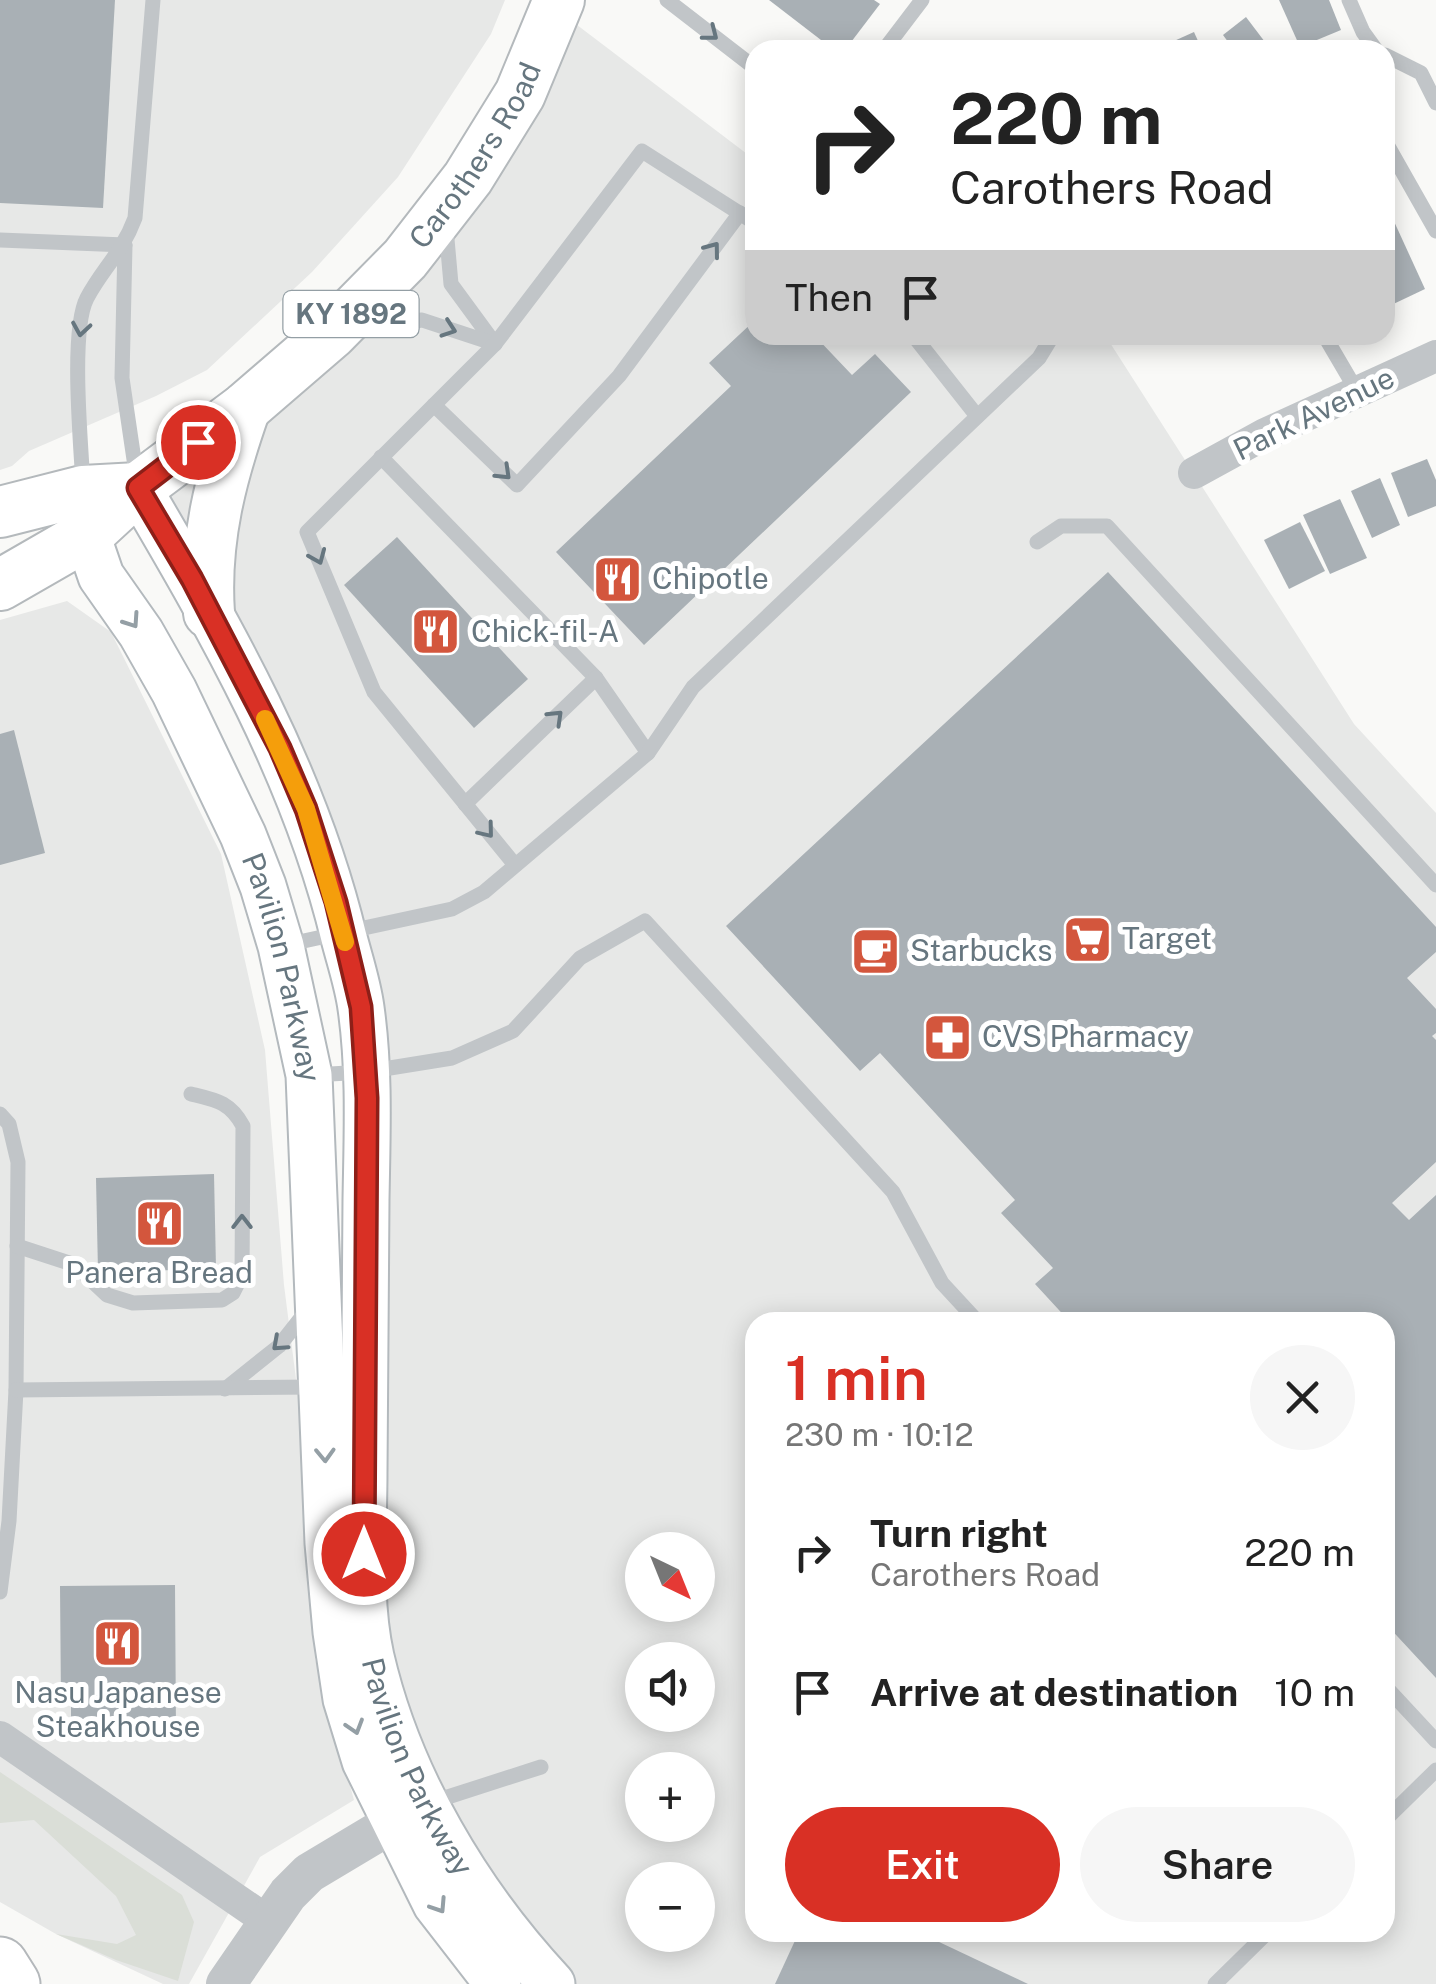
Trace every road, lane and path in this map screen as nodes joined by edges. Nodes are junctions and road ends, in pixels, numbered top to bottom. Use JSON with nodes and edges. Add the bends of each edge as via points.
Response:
{"nodes":[{"id":1,"x":153,"y":0,"type":"edge"},
{"id":2,"x":560,"y":0,"type":"edge"},
{"id":3,"x":667,"y":0,"type":"edge"},
{"id":4,"x":922,"y":0,"type":"edge"},
{"id":5,"x":1349,"y":0,"type":"edge"},
{"id":6,"x":892,"y":40,"type":"edge"},
{"id":7,"x":1369,"y":40,"type":"edge"},
{"id":8,"x":745,"y":60,"type":"edge"},
{"id":9,"x":1395,"y":60,"type":"edge"},
{"id":10,"x":1436,"y":103,"type":"edge"},
{"id":11,"x":1395,"y":159,"type":"edge"},
{"id":12,"x":444,"y":208,"type":"junction"},
{"id":13,"x":740,"y":213,"type":"junction"},
{"id":14,"x":745,"y":216,"type":"edge"},
{"id":15,"x":1436,"y":232,"type":"edge"},
{"id":16,"x":0,"y":240,"type":"edge"},
{"id":17,"x":125,"y":245,"type":"junction"},
{"id":18,"x":332,"y":333,"type":"junction"},
{"id":19,"x":494,"y":344,"type":"junction"},
{"id":20,"x":921,"y":345,"type":"edge"},
{"id":21,"x":1047,"y":345,"type":"edge"},
{"id":22,"x":1330,"y":345,"type":"edge"},
{"id":23,"x":1436,"y":356,"type":"edge"},
{"id":24,"x":1358,"y":393,"type":"junction"},
{"id":25,"x":434,"y":405,"type":"junction"},
{"id":26,"x":245,"y":408,"type":"junction"},
{"id":27,"x":977,"y":416,"type":"junction"},
{"id":28,"x":381,"y":457,"type":"junction"},
{"id":29,"x":1194,"y":474,"type":"dead end"},
{"id":30,"x":138,"y":488,"type":"junction"},
{"id":31,"x":0,"y":512,"type":"edge"},
{"id":32,"x":85,"y":513,"type":"junction"},
{"id":33,"x":1037,"y":542,"type":"dead end"},
{"id":34,"x":0,"y":585,"type":"edge"},
{"id":35,"x":210,"y":613,"type":"junction"},
{"id":36,"x":596,"y":678,"type":"junction"},
{"id":37,"x":648,"y":753,"type":"junction"},
{"id":38,"x":465,"y":804,"type":"junction"},
{"id":39,"x":515,"y":866,"type":"junction"},
{"id":40,"x":1436,"y":884,"type":"edge"},
{"id":41,"x":343,"y":932,"type":"junction"},
{"id":42,"x":281,"y":946,"type":"junction"},
{"id":43,"x":365,"y":1072,"type":"junction"},
{"id":44,"x":308,"y":1075,"type":"junction"},
{"id":45,"x":191,"y":1094,"type":"dead end"},
{"id":46,"x":0,"y":1114,"type":"edge"},
{"id":47,"x":17,"y":1246,"type":"junction"},
{"id":48,"x":318,"y":1287,"type":"junction"},
{"id":49,"x":969,"y":1312,"type":"edge"},
{"id":50,"x":343,"y":1387,"type":"junction"},
{"id":51,"x":225,"y":1388,"type":"junction"},
{"id":52,"x":16,"y":1390,"type":"junction"},
{"id":53,"x":0,"y":1592,"type":"edge"},
{"id":54,"x":1395,"y":1697,"type":"edge"},
{"id":55,"x":0,"y":1736,"type":"edge"},
{"id":56,"x":1436,"y":1741,"type":"edge"},
{"id":57,"x":541,"y":1767,"type":"dead end"},
{"id":58,"x":1436,"y":1770,"type":"edge"},
{"id":59,"x":1395,"y":1810,"type":"edge"},
{"id":60,"x":409,"y":1812,"type":"junction"},
{"id":61,"x":268,"y":1922,"type":"junction"},
{"id":62,"x":1258,"y":1942,"type":"edge"},
{"id":63,"x":0,"y":1965,"type":"edge"},
{"id":64,"x":0,"y":1980,"type":"edge"},
{"id":65,"x":11,"y":1984,"type":"edge"},
{"id":66,"x":226,"y":1984,"type":"edge"},
{"id":67,"x":498,"y":1984,"type":"edge"},
{"id":68,"x":552,"y":1984,"type":"edge"},
{"id":69,"x":1215,"y":1984,"type":"edge"}],
"edges":[{"from":1,"to":17,"type":"lane","via":[[136,218]]},
{"from":2,"to":12,"type":"main road","name":"Carothers Road","number":"KY 1892","via":[[520,94]]},
{"from":3,"to":8,"type":"lane","one_way":true},
{"from":4,"to":6,"type":"lane"},
{"from":5,"to":7,"type":"lane"},
{"from":9,"to":10,"type":"lane","via":[[1421,73]]},
{"from":11,"to":15,"type":"lane"},
{"from":12,"to":18,"type":"main road","name":"Carothers Road","number":"KY 1892"},
{"from":12,"to":19,"type":"lane","via":[[451,284]]},
{"from":13,"to":14,"type":"lane"},
{"from":13,"to":19,"type":"lane","via":[[642,151]]},
{"from":25,"to":13,"type":"lane","one_way":true,"via":[[516,485],[618,376]]},
{"from":16,"to":17,"type":"lane"},
{"from":17,"to":30,"type":"lane","via":[[122,378]]},
{"from":17,"to":32,"type":"lane","one_way":true,"via":[[85,301],[77,352]]},
{"from":18,"to":19,"type":"lane","one_way":true,"via":[[422,320]]},
{"from":18,"to":26,"type":"main road","name":"Carothers Road","number":"KY 1892"},
{"from":19,"to":25,"type":"lane"},
{"from":20,"to":27,"type":"lane"},
{"from":21,"to":27,"type":"lane"},
{"from":22,"to":24,"type":"lane"},
{"from":23,"to":24,"type":"street","name":"Park Avenue"},
{"from":24,"to":29,"type":"street","name":"Park Avenue"},
{"from":25,"to":28,"type":"lane"},
{"from":26,"to":30,"type":"main road","name":"Carothers Road","number":"KY 1892"},
{"from":26,"to":35,"type":"main road","via":[[211,527]]},
{"from":27,"to":37,"type":"lane","via":[[693,687]]},
{"from":28,"to":36,"type":"lane"},
{"from":28,"to":38,"type":"lane","one_way":true,"via":[[307,532],[374,692]]},
{"from":30,"to":32,"type":"main road"},
{"from":30,"to":35,"type":"main road","name":"Pavilion Parkway"},
{"from":31,"to":32,"type":"main road"},
{"from":32,"to":34,"type":"main road"},
{"from":32,"to":42,"type":"main road","name":"Pavilion Parkway","one_way":true,"via":[[101,576],[174,690],[243,835]]},
{"from":33,"to":40,"type":"lane","via":[[1061,526],[1107,526]]},
{"from":35,"to":41,"type":"main road","name":"Pavilion Parkway","via":[[294,778]]},
{"from":36,"to":37,"type":"lane"},
{"from":38,"to":36,"type":"lane","one_way":true},
{"from":37,"to":39,"type":"lane"},
{"from":38,"to":39,"type":"lane","one_way":true},
{"from":39,"to":41,"type":"lane","via":[[452,908]]},
{"from":41,"to":42,"type":"lane"},
{"from":41,"to":43,"type":"main road","name":"Pavilion Parkway","via":[[361,1007]]},
{"from":42,"to":44,"type":"main road","name":"Pavilion Parkway"},
{"from":43,"to":44,"type":"lane"},
{"from":43,"to":49,"type":"lane","via":[[452,1058],[513,1031],[580,958],[645,921],[892,1192],[942,1283]]},
{"from":43,"to":50,"type":"main road","name":"Pavilion Parkway"},
{"from":44,"to":48,"type":"main road","name":"Pavilion Parkway"},
{"from":47,"to":45,"type":"lane","one_way":true,"via":[[74,1265],[107,1295],[133,1303],[222,1300],[233,1292],[242,1276],[242,1126],[225,1102]]},
{"from":46,"to":47,"type":"lane","via":[[18,1162]]},
{"from":47,"to":52,"type":"lane"},
{"from":48,"to":50,"type":"main road","name":"Pavilion Parkway"},
{"from":48,"to":51,"type":"lane","one_way":true,"via":[[288,1337]]},
{"from":50,"to":51,"type":"lane"},
{"from":50,"to":60,"type":"main road","name":"Pavilion Parkway","via":[[331,1579],[346,1700],[365,1761]]},
{"from":51,"to":52,"type":"lane"},
{"from":52,"to":53,"type":"lane"},
{"from":54,"to":56,"type":"lane"},
{"from":55,"to":61,"type":"street"},
{"from":57,"to":60,"type":"lane"},
{"from":58,"to":59,"type":"lane"},
{"from":60,"to":61,"type":"street","via":[[309,1872]]},
{"from":60,"to":67,"type":"main road","name":"Pavilion Parkway","one_way":true,"via":[[436,1904]]},
{"from":60,"to":68,"type":"main road","name":"Pavilion Parkway"},
{"from":61,"to":66,"type":"street"},
{"from":62,"to":69,"type":"lane"},
{"from":63,"to":65,"type":"highway"},
{"from":64,"to":65,"type":"highway"}]}
